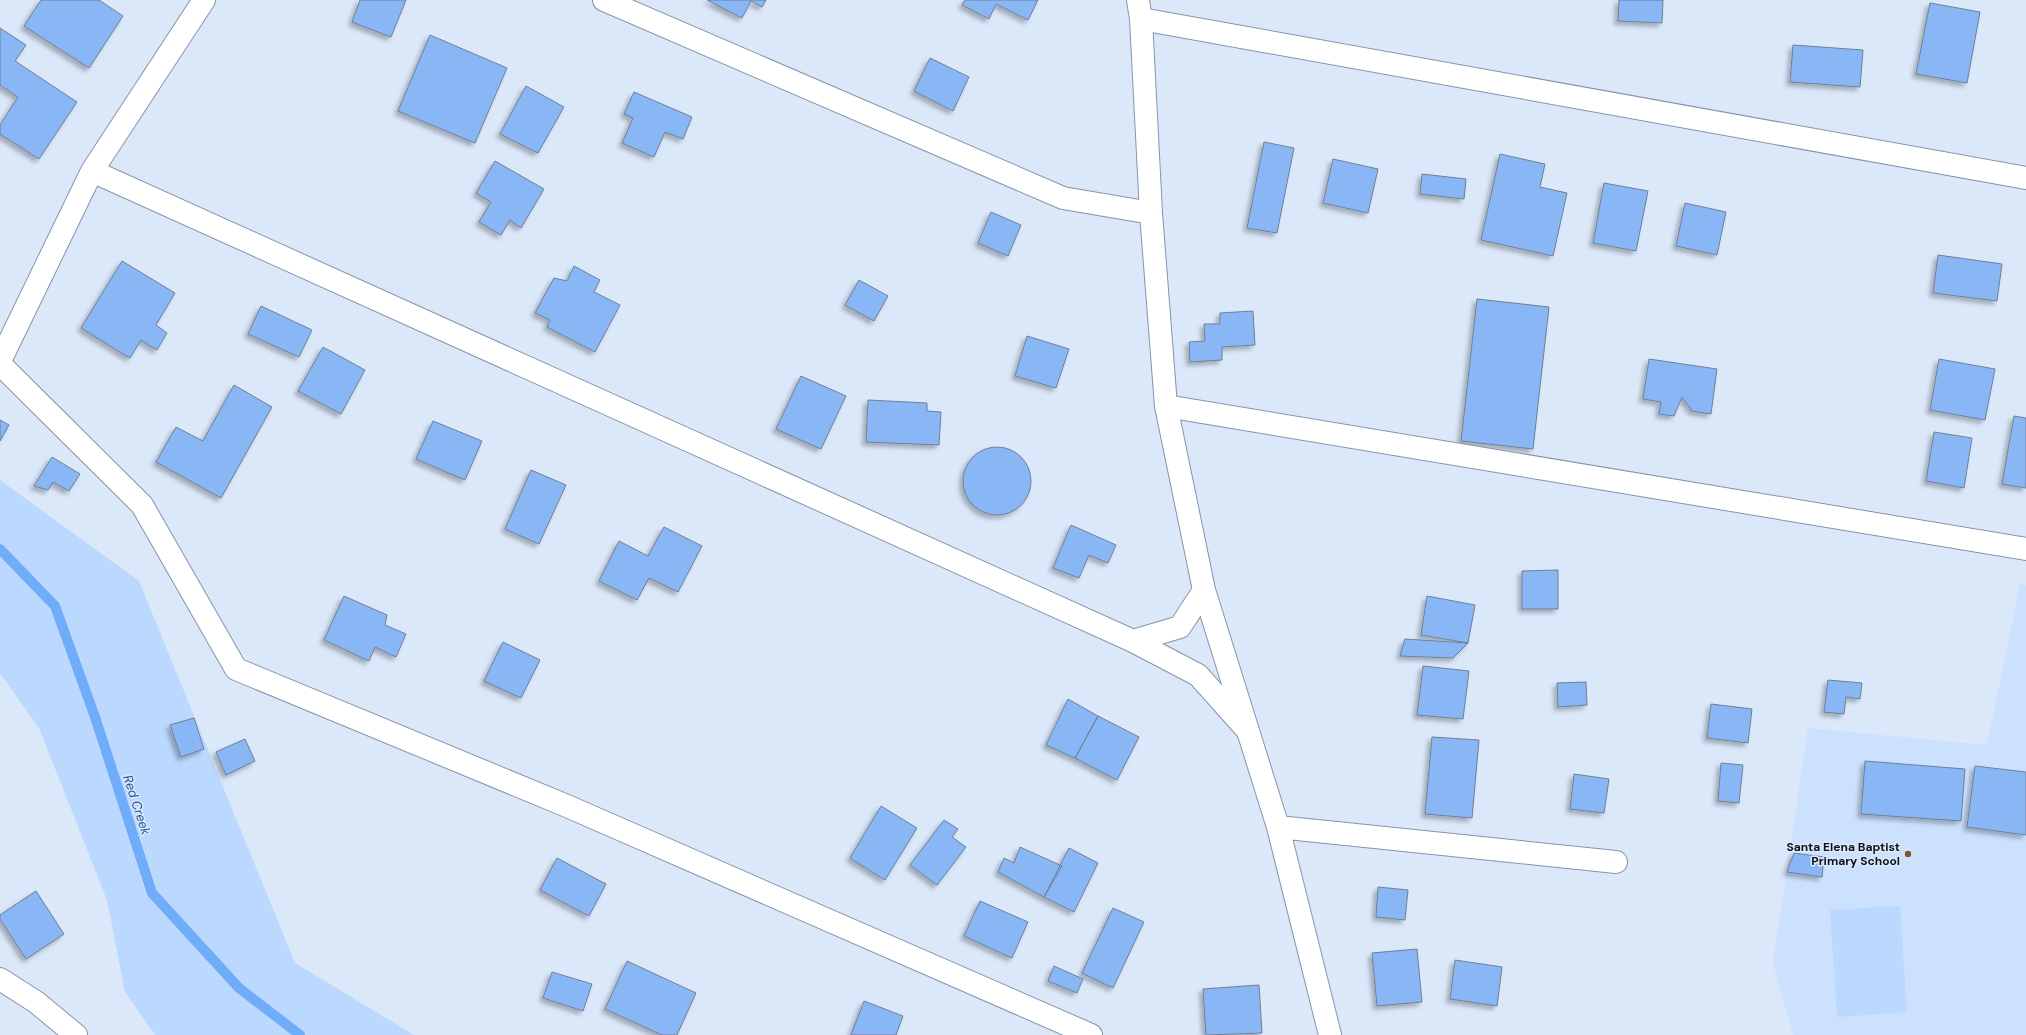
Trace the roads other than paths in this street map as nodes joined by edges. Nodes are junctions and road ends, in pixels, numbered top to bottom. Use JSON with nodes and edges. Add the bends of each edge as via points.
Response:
{"nodes":[{"id":1,"x":204,"y":0,"type":"edge"},
{"id":2,"x":604,"y":0,"type":"edge"},
{"id":3,"x":1140,"y":10,"type":"edge"},
{"id":4,"x":92,"y":171,"type":"junction"},
{"id":5,"x":2026,"y":178,"type":"edge"},
{"id":6,"x":1151,"y":213,"type":"junction"},
{"id":7,"x":0,"y":362,"type":"edge"},
{"id":8,"x":1166,"y":406,"type":"junction"},
{"id":9,"x":2026,"y":549,"type":"edge"},
{"id":10,"x":1204,"y":590,"type":"junction"},
{"id":11,"x":1133,"y":641,"type":"junction"},
{"id":12,"x":1248,"y":731,"type":"junction"},
{"id":13,"x":1278,"y":827,"type":"junction"},
{"id":14,"x":1616,"y":862,"type":"dead end"},
{"id":15,"x":0,"y":979,"type":"edge"},
{"id":16,"x":76,"y":1035,"type":"edge"},
{"id":17,"x":1091,"y":1035,"type":"edge"},
{"id":18,"x":1330,"y":1035,"type":"edge"}],
"edges":[{"from":1,"to":4,"type":"street"},
{"from":2,"to":6,"type":"street","via":[[1063,198]]},
{"from":3,"to":5,"type":"street"},
{"from":3,"to":6,"type":"street"},
{"from":4,"to":7,"type":"street"},
{"from":4,"to":11,"type":"street"},
{"from":6,"to":8,"type":"street"},
{"from":7,"to":17,"type":"street","via":[[142,505],[236,669],[567,806]]},
{"from":8,"to":9,"type":"street"},
{"from":8,"to":10,"type":"street"},
{"from":10,"to":11,"type":"street","via":[[1180,627]]},
{"from":10,"to":12,"type":"street"},
{"from":11,"to":12,"type":"street","via":[[1198,675]]},
{"from":12,"to":13,"type":"street"},
{"from":13,"to":14,"type":"street"},
{"from":13,"to":18,"type":"street"},
{"from":15,"to":16,"type":"street","via":[[36,1002]]}]}
